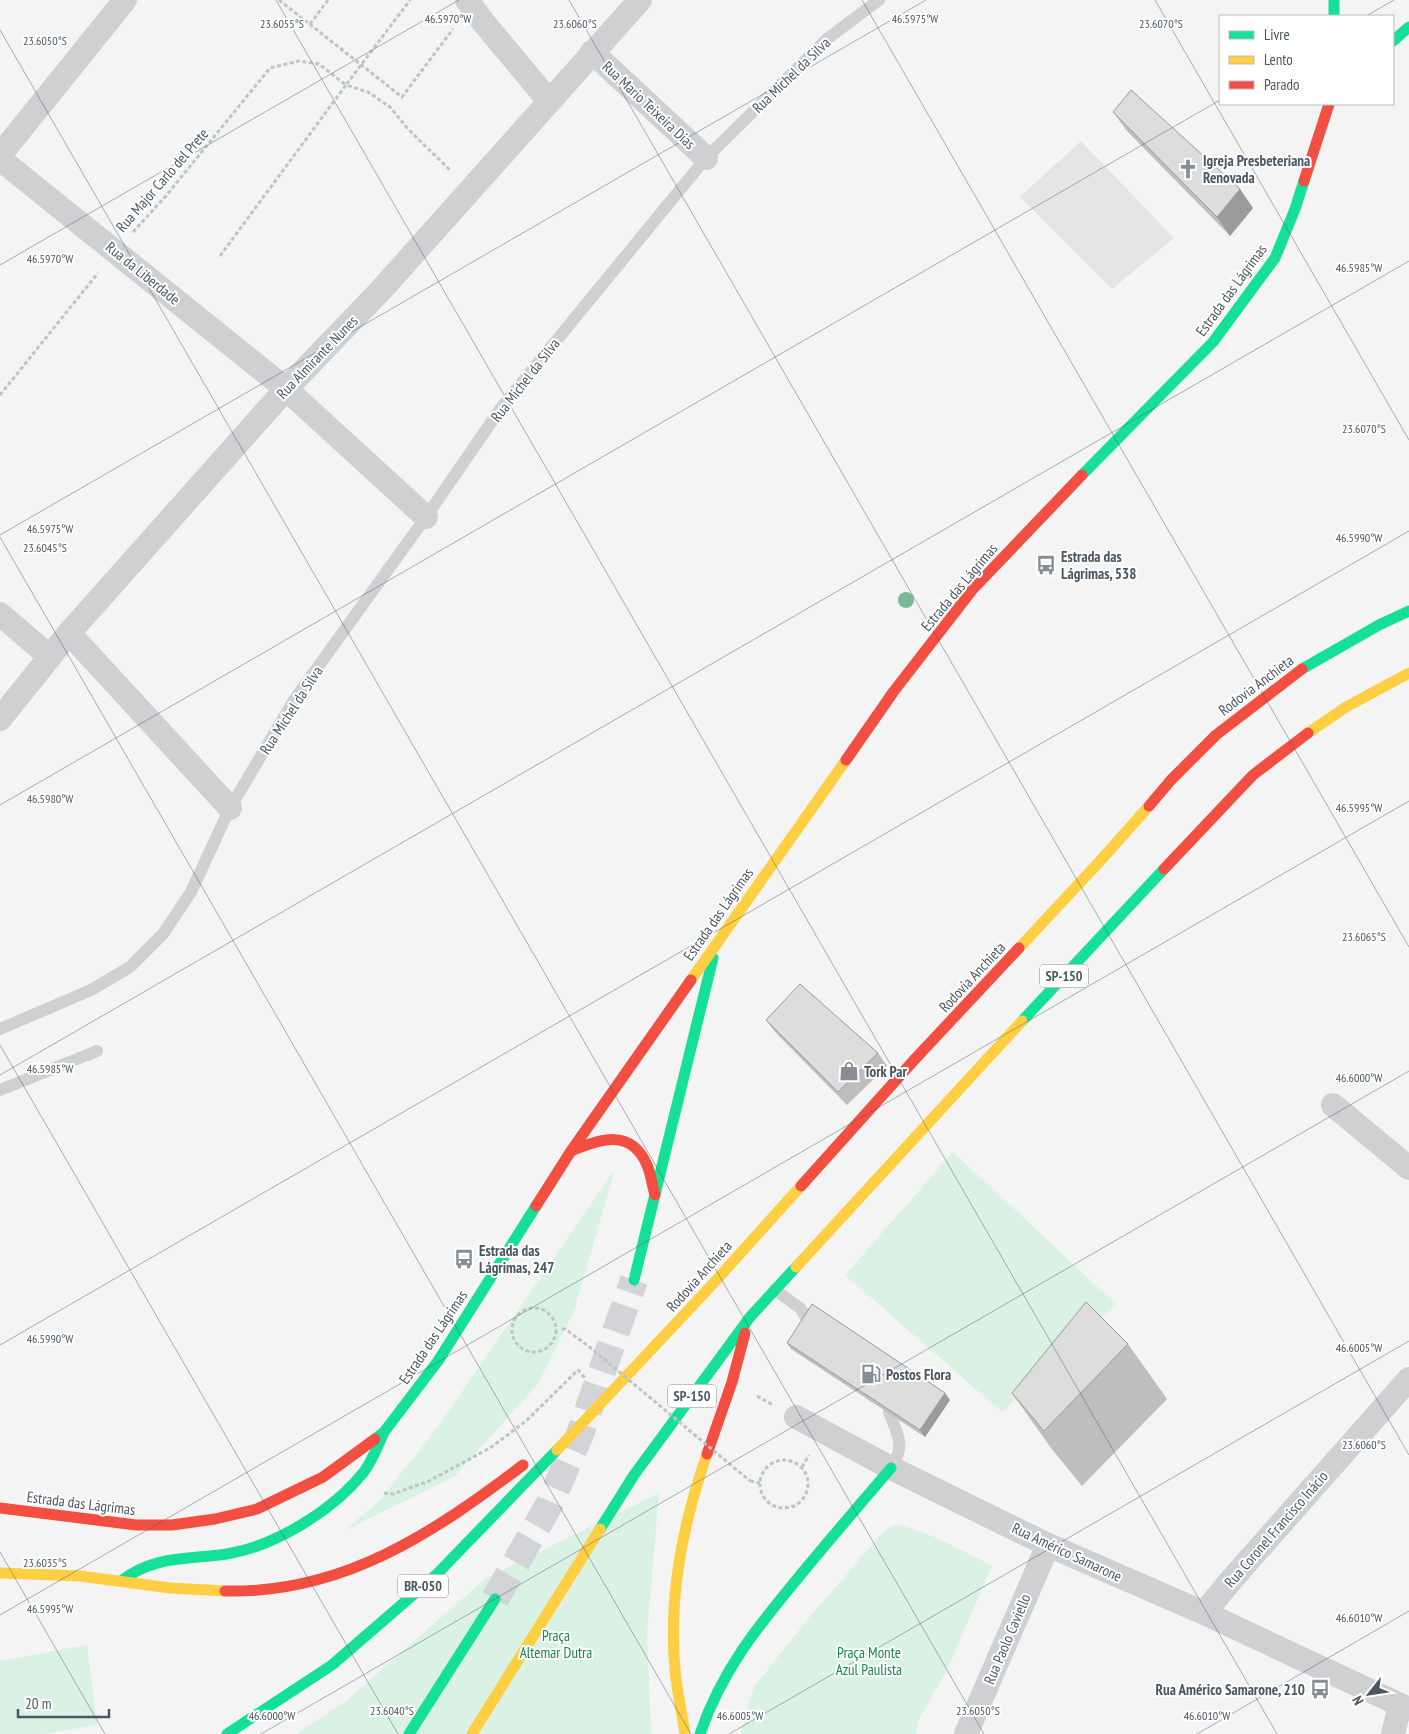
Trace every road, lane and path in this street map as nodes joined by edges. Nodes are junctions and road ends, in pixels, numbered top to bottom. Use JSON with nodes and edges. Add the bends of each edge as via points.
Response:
{"nodes":[{"id":1,"x":125,"y":0,"type":"edge"},
{"id":2,"x":279,"y":0,"type":"edge"},
{"id":3,"x":328,"y":0,"type":"edge"},
{"id":4,"x":410,"y":0,"type":"edge"},
{"id":5,"x":640,"y":0,"type":"edge"},
{"id":6,"x":879,"y":0,"type":"edge"},
{"id":7,"x":1334,"y":0,"type":"edge"},
{"id":8,"x":469,"y":3,"type":"edge"},
{"id":9,"x":1334,"y":15,"type":"edge"},
{"id":10,"x":310,"y":24,"type":"junction"},
{"id":11,"x":1409,"y":27,"type":"edge"},
{"id":12,"x":1394,"y":40,"type":"edge"},
{"id":13,"x":592,"y":52,"type":"junction"},
{"id":14,"x":361,"y":64,"type":"junction"},
{"id":15,"x":346,"y":84,"type":"junction"},
{"id":16,"x":549,"y":100,"type":"junction"},
{"id":17,"x":1330,"y":105,"type":"edge"},
{"id":18,"x":0,"y":155,"type":"edge"},
{"id":19,"x":706,"y":158,"type":"junction"},
{"id":20,"x":0,"y":159,"type":"edge"},
{"id":21,"x":472,"y":190,"type":"junction"},
{"id":22,"x":116,"y":251,"type":"junction"},
{"id":23,"x":220,"y":256,"type":"dead end"},
{"id":24,"x":286,"y":389,"type":"junction"},
{"id":25,"x":0,"y":395,"type":"edge"},
{"id":26,"x":426,"y":517,"type":"junction"},
{"id":27,"x":1409,"y":610,"type":"edge"},
{"id":28,"x":0,"y":614,"type":"edge"},
{"id":29,"x":68,"y":634,"type":"junction"},
{"id":30,"x":50,"y":657,"type":"junction"},
{"id":31,"x":1409,"y":673,"type":"edge"},
{"id":32,"x":0,"y":719,"type":"edge"},
{"id":33,"x":230,"y":808,"type":"junction"},
{"id":34,"x":717,"y":942,"type":"junction"},
{"id":35,"x":0,"y":1029,"type":"edge"},
{"id":36,"x":97,"y":1051,"type":"dead end"},
{"id":37,"x":0,"y":1090,"type":"edge"},
{"id":38,"x":1332,"y":1105,"type":"dead end"},
{"id":39,"x":571,"y":1151,"type":"junction"},
{"id":40,"x":1409,"y":1168,"type":"edge"},
{"id":41,"x":655,"y":1195,"type":"junction"},
{"id":42,"x":634,"y":1280,"type":"tunnel mouth"},
{"id":43,"x":775,"y":1290,"type":"junction"},
{"id":44,"x":750,"y":1317,"type":"junction"},
{"id":45,"x":810,"y":1322,"type":"edge"},
{"id":46,"x":555,"y":1330,"type":"junction"},
{"id":47,"x":1409,"y":1379,"type":"edge"},
{"id":48,"x":732,"y":1382,"type":"junction"},
{"id":49,"x":606,"y":1399,"type":"junction"},
{"id":50,"x":596,"y":1410,"type":"junction"},
{"id":51,"x":889,"y":1412,"type":"edge"},
{"id":52,"x":796,"y":1417,"type":"joint"},
{"id":53,"x":384,"y":1432,"type":"junction"},
{"id":54,"x":891,"y":1468,"type":"junction"},
{"id":55,"x":760,"y":1484,"type":"junction"},
{"id":56,"x":343,"y":1493,"type":"junction"},
{"id":57,"x":0,"y":1508,"type":"edge"},
{"id":58,"x":1048,"y":1545,"type":"junction"},
{"id":59,"x":0,"y":1573,"type":"edge"},
{"id":60,"x":121,"y":1581,"type":"junction"},
{"id":61,"x":495,"y":1599,"type":"tunnel mouth"},
{"id":62,"x":1204,"y":1613,"type":"junction"},
{"id":63,"x":1404,"y":1707,"type":"edge"},
{"id":64,"x":226,"y":1734,"type":"edge"},
{"id":65,"x":408,"y":1734,"type":"edge"},
{"id":66,"x":472,"y":1734,"type":"edge"},
{"id":67,"x":685,"y":1734,"type":"edge"},
{"id":68,"x":700,"y":1734,"type":"edge"},
{"id":69,"x":966,"y":1734,"type":"edge"},
{"id":70,"x":1393,"y":1734,"type":"edge"}],
"edges":[{"from":1,"to":18,"type":"street"},
{"from":2,"to":10,"type":"path"},
{"from":3,"to":10,"type":"path"},
{"from":4,"to":14,"type":"path"},
{"from":5,"to":13,"type":"street","name":"Rua Almirante Nunes"},
{"from":6,"to":19,"type":"lane","name":"Rua Michel da Silva","via":[[828,39]]},
{"from":7,"to":9,"type":"main road"},
{"from":8,"to":14,"type":"path","via":[[402,97]]},
{"from":8,"to":16,"type":"street"},
{"from":10,"to":14,"type":"path"},
{"from":11,"to":12,"type":"main road"},
{"from":13,"to":16,"type":"street","name":"Rua Almirante Nunes"},
{"from":13,"to":19,"type":"street","name":"Rua Mario Teixeira Dias"},
{"from":14,"to":15,"type":"path"},
{"from":15,"to":21,"type":"path","name":"Rua Major Carlo del Prete","via":[[368,92],[390,107],[408,129]]},
{"from":15,"to":22,"type":"path","name":"Rua Major Carlo del Prete","via":[[319,64],[299,61],[270,68]]},
{"from":15,"to":23,"type":"path"},
{"from":16,"to":21,"type":"street","name":"Rua Almirante Nunes"},
{"from":17,"to":34,"type":"main road","name":"Estrada das Lágrimas","via":[[1275,258],[1249,294],[1213,342],[973,589],[894,691]]},
{"from":19,"to":26,"type":"lane","name":"Rua Michel da Silva","via":[[500,408]]},
{"from":20,"to":22,"type":"street","name":"Rua da Liberdade"},
{"from":21,"to":24,"type":"street","name":"Rua Almirante Nunes"},
{"from":22,"to":24,"type":"street","name":"Rua da Liberdade"},
{"from":22,"to":25,"type":"path","name":"Rua Major Carlo del Prete"},
{"from":24,"to":26,"type":"street","name":"Rua da Liberdade"},
{"from":24,"to":29,"type":"street","name":"Rua Almirante Nunes"},
{"from":26,"to":33,"type":"lane","name":"Rua Michel da Silva","via":[[294,700]]},
{"from":27,"to":49,"type":"main road","name":"Rodovia Anchieta","via":[[1296,672],[1216,735],[1171,780]]},
{"from":28,"to":30,"type":"street"},
{"from":29,"to":30,"type":"street","name":"Rua Almirante Nunes"},
{"from":29,"to":33,"type":"street"},
{"from":30,"to":32,"type":"street","name":"Rua Almirante Nunes"},
{"from":31,"to":43,"type":"main road","number":"SP-150","via":[[1318,725],[1253,775]]},
{"from":33,"to":35,"type":"lane","name":"Rua Michel da Silva","via":[[191,892],[163,934],[130,967],[91,990]]},
{"from":34,"to":39,"type":"main road","name":"Estrada das Lágrimas"},
{"from":34,"to":41,"type":"main road"},
{"from":36,"to":37,"type":"lane"},
{"from":38,"to":40,"type":"street"},
{"from":39,"to":41,"type":"main road","via":[[595,1140],[611,1138],[625,1141],[638,1150],[646,1164]]},
{"from":39,"to":53,"type":"main road","name":"Estrada das Lágrimas","via":[[438,1361]]},
{"from":41,"to":42,"type":"main road"},
{"from":43,"to":44,"type":"main road","number":"SP-150"},
{"from":43,"to":45,"type":"lane","via":[[800,1308]]},
{"from":44,"to":48,"type":"main road"},
{"from":44,"to":66,"type":"main road","number":"SP-150","via":[[634,1475]]},
{"from":46,"to":46,"type":"path","via":[[550,1344],[536,1351],[522,1348],[513,1336],[512,1328],[516,1316],[534,1308],[547,1312]]},
{"from":46,"to":55,"type":"path","bridge":true,"via":[[565,1329],[587,1345],[750,1481]]},
{"from":47,"to":62,"type":"street","name":"Rua Coronel Francisco Inácio"},
{"from":48,"to":52,"type":"path"},
{"from":48,"to":67,"type":"main road","via":[[696,1486],[679,1555],[674,1670]]},
{"from":49,"to":50,"type":"main road","name":"Rodovia Anchieta"},
{"from":49,"to":56,"type":"path","via":[[578,1370],[526,1420],[490,1448],[428,1481],[393,1494]]},
{"from":50,"to":60,"type":"main road","via":[[476,1502],[418,1539],[356,1569],[294,1586],[242,1592],[191,1590]]},
{"from":50,"to":64,"type":"main road","number":"BR-050","via":[[436,1575],[332,1665]]},
{"from":51,"to":54,"type":"lane","via":[[901,1443]]},
{"from":52,"to":54,"type":"street","name":"Rua Américo Samarone"},
{"from":53,"to":56,"type":"main road","via":[[362,1472]]},
{"from":53,"to":57,"type":"main road","name":"Estrada das Lágrimas","via":[[323,1477],[257,1509],[215,1519],[172,1525],[136,1525]]},
{"from":54,"to":58,"type":"street","name":"Rua Américo Samarone"},
{"from":54,"to":68,"type":"main road","via":[[744,1644],[720,1684]]},
{"from":55,"to":55,"type":"path","via":[[764,1499],[777,1508],[785,1509],[800,1503],[808,1490],[802,1467],[787,1460],[772,1463],[766,1468]]},
{"from":56,"to":60,"type":"main road","via":[[309,1519],[266,1542],[237,1552],[160,1560],[143,1566]]},
{"from":58,"to":62,"type":"street","name":"Rua Américo Samarone"},
{"from":58,"to":69,"type":"street","name":"Rua Paolo Caviello"},
{"from":59,"to":60,"type":"main road"},
{"from":61,"to":65,"type":"main road"},
{"from":62,"to":63,"type":"street","name":"Rua Américo Samarone"},
{"from":63,"to":70,"type":"street"}]}
